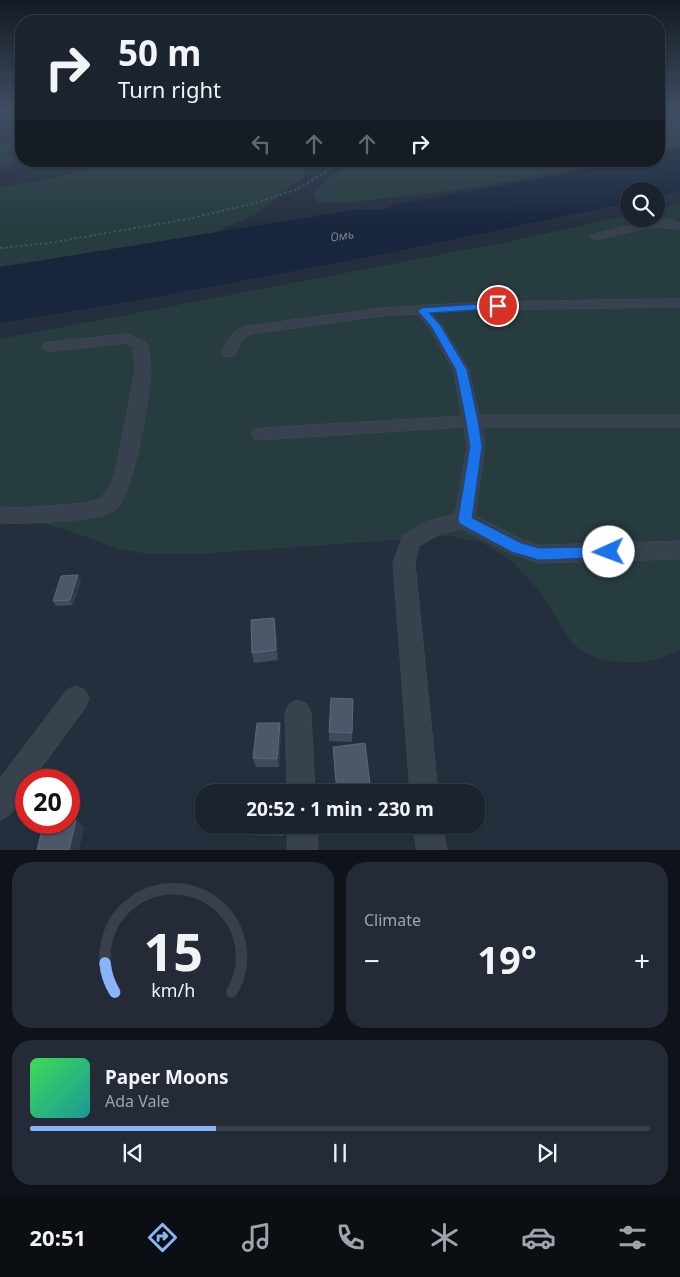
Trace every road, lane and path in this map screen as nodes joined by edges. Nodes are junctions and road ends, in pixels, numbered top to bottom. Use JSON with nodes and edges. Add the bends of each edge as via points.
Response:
{"nodes":[{"id":1,"x":335,"y":167,"type":"edge"},
{"id":2,"x":680,"y":227,"type":"edge"},
{"id":3,"x":595,"y":237,"type":"dead end"},
{"id":4,"x":0,"y":248,"type":"edge"},
{"id":5,"x":680,"y":304,"type":"edge"},
{"id":6,"x":422,"y":311,"type":"junction"},
{"id":7,"x":49,"y":347,"type":"dead end"},
{"id":8,"x":229,"y":353,"type":"dead end"},
{"id":9,"x":472,"y":421,"type":"junction"},
{"id":10,"x":680,"y":421,"type":"edge"},
{"id":11,"x":260,"y":434,"type":"dead end"},
{"id":12,"x":0,"y":516,"type":"edge"},
{"id":13,"x":464,"y":520,"type":"junction"},
{"id":14,"x":680,"y":550,"type":"edge"},
{"id":15,"x":76,"y":698,"type":"dead end"},
{"id":16,"x":298,"y":713,"type":"dead end"},
{"id":17,"x":301,"y":784,"type":"edge"},
{"id":18,"x":423,"y":784,"type":"edge"},
{"id":19,"x":0,"y":805,"type":"edge"},
{"id":20,"x":302,"y":834,"type":"edge"},
{"id":21,"x":429,"y":834,"type":"edge"},
{"id":22,"x":303,"y":850,"type":"edge"},
{"id":23,"x":432,"y":850,"type":"edge"}],
"edges":[{"from":1,"to":4,"type":"path","via":[[295,190],[188,220]]},
{"from":2,"to":3,"type":"street","via":[[674,223],[658,222]]},
{"from":5,"to":6,"type":"street","via":[[480,306]]},
{"from":6,"to":8,"type":"street","via":[[381,312],[247,330],[238,335]]},
{"from":6,"to":9,"type":"street","via":[[435,325],[461,370]]},
{"from":7,"to":12,"type":"street","via":[[127,338],[140,345],[143,370],[126,464],[118,488],[107,504],[85,511]]},
{"from":9,"to":10,"type":"street"},
{"from":9,"to":11,"type":"street"},
{"from":9,"to":13,"type":"street","via":[[476,446]]},
{"from":13,"to":14,"type":"street","via":[[517,548],[539,554]]},
{"from":13,"to":18,"type":"street","via":[[435,527],[410,542],[404,563]]},
{"from":15,"to":19,"type":"street"},
{"from":16,"to":17,"type":"street"},
{"from":20,"to":22,"type":"street"},
{"from":21,"to":23,"type":"street"}]}
